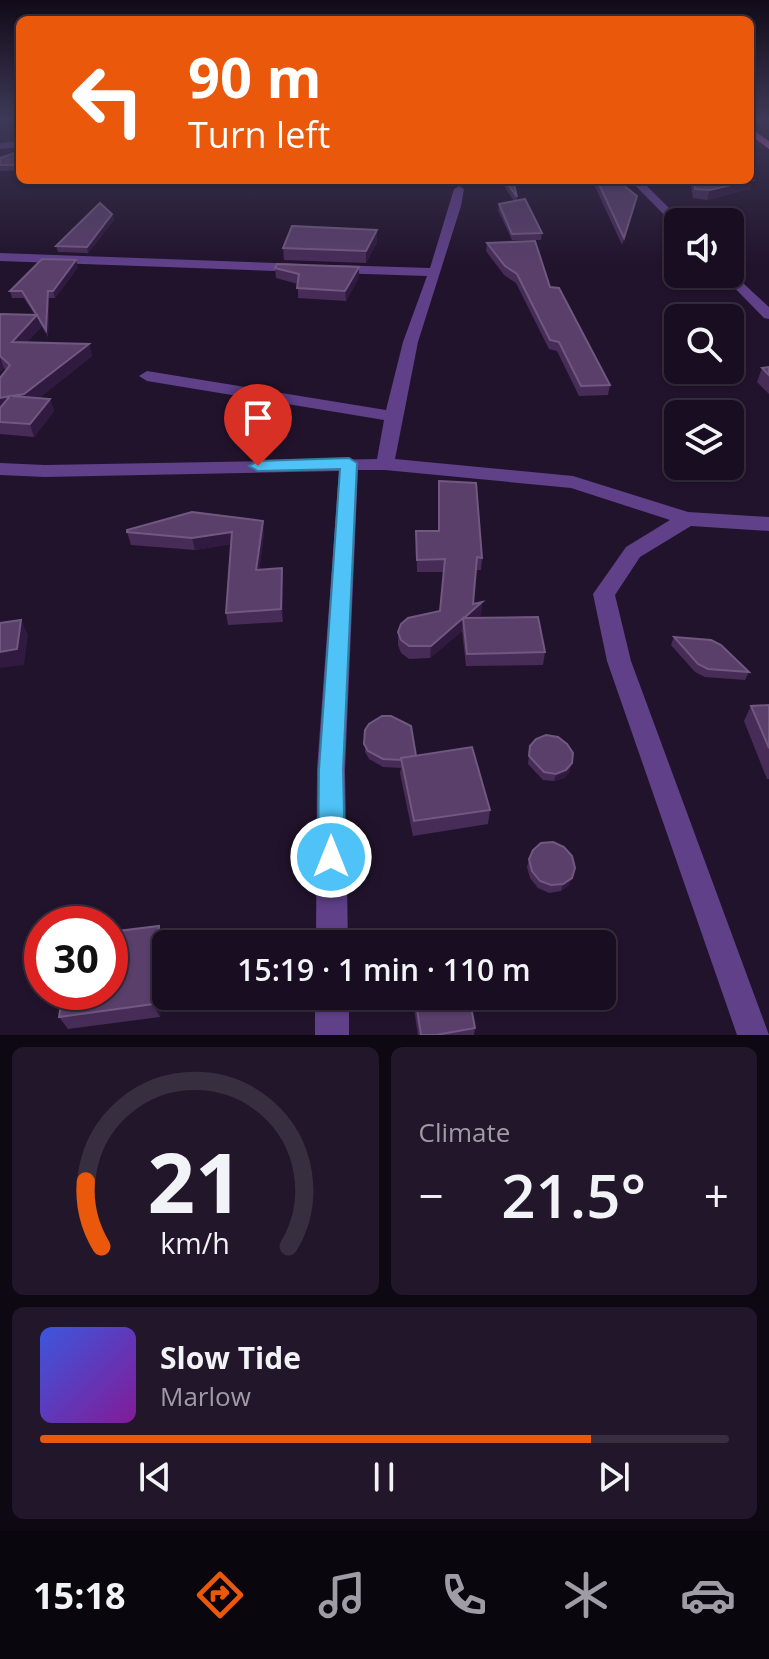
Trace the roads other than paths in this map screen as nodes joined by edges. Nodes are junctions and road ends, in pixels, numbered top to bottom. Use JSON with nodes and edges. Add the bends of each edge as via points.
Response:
{"nodes":[{"id":1,"x":639,"y":184,"type":"edge"},
{"id":2,"x":459,"y":189,"type":"dead end"},
{"id":3,"x":664,"y":209,"type":"edge"},
{"id":4,"x":0,"y":257,"type":"edge"},
{"id":5,"x":434,"y":272,"type":"junction"},
{"id":6,"x":742,"y":288,"type":"edge"},
{"id":7,"x":769,"y":315,"type":"edge"},
{"id":8,"x":147,"y":376,"type":"dead end"},
{"id":9,"x":393,"y":416,"type":"junction"},
{"id":10,"x":349,"y":463,"type":"junction"},
{"id":11,"x":385,"y":464,"type":"junction"},
{"id":12,"x":0,"y":469,"type":"edge"},
{"id":13,"x":687,"y":519,"type":"junction"},
{"id":14,"x":769,"y":524,"type":"edge"},
{"id":15,"x":332,"y":930,"type":"edge"},
{"id":16,"x":332,"y":1010,"type":"edge"},
{"id":17,"x":332,"y":1035,"type":"edge"},
{"id":18,"x":754,"y":1035,"type":"edge"}],
"edges":[{"from":1,"to":3,"type":"street"},
{"from":2,"to":5,"type":"street"},
{"from":4,"to":5,"type":"street"},
{"from":5,"to":9,"type":"street"},
{"from":6,"to":7,"type":"street"},
{"from":8,"to":9,"type":"street"},
{"from":9,"to":11,"type":"street"},
{"from":10,"to":11,"type":"street"},
{"from":10,"to":12,"type":"street"},
{"from":10,"to":15,"type":"street","via":[[331,770]]},
{"from":11,"to":13,"type":"street","via":[[573,482]]},
{"from":13,"to":14,"type":"street"},
{"from":13,"to":18,"type":"street","via":[[633,552],[604,594],[619,661]]},
{"from":16,"to":17,"type":"street"}]}
